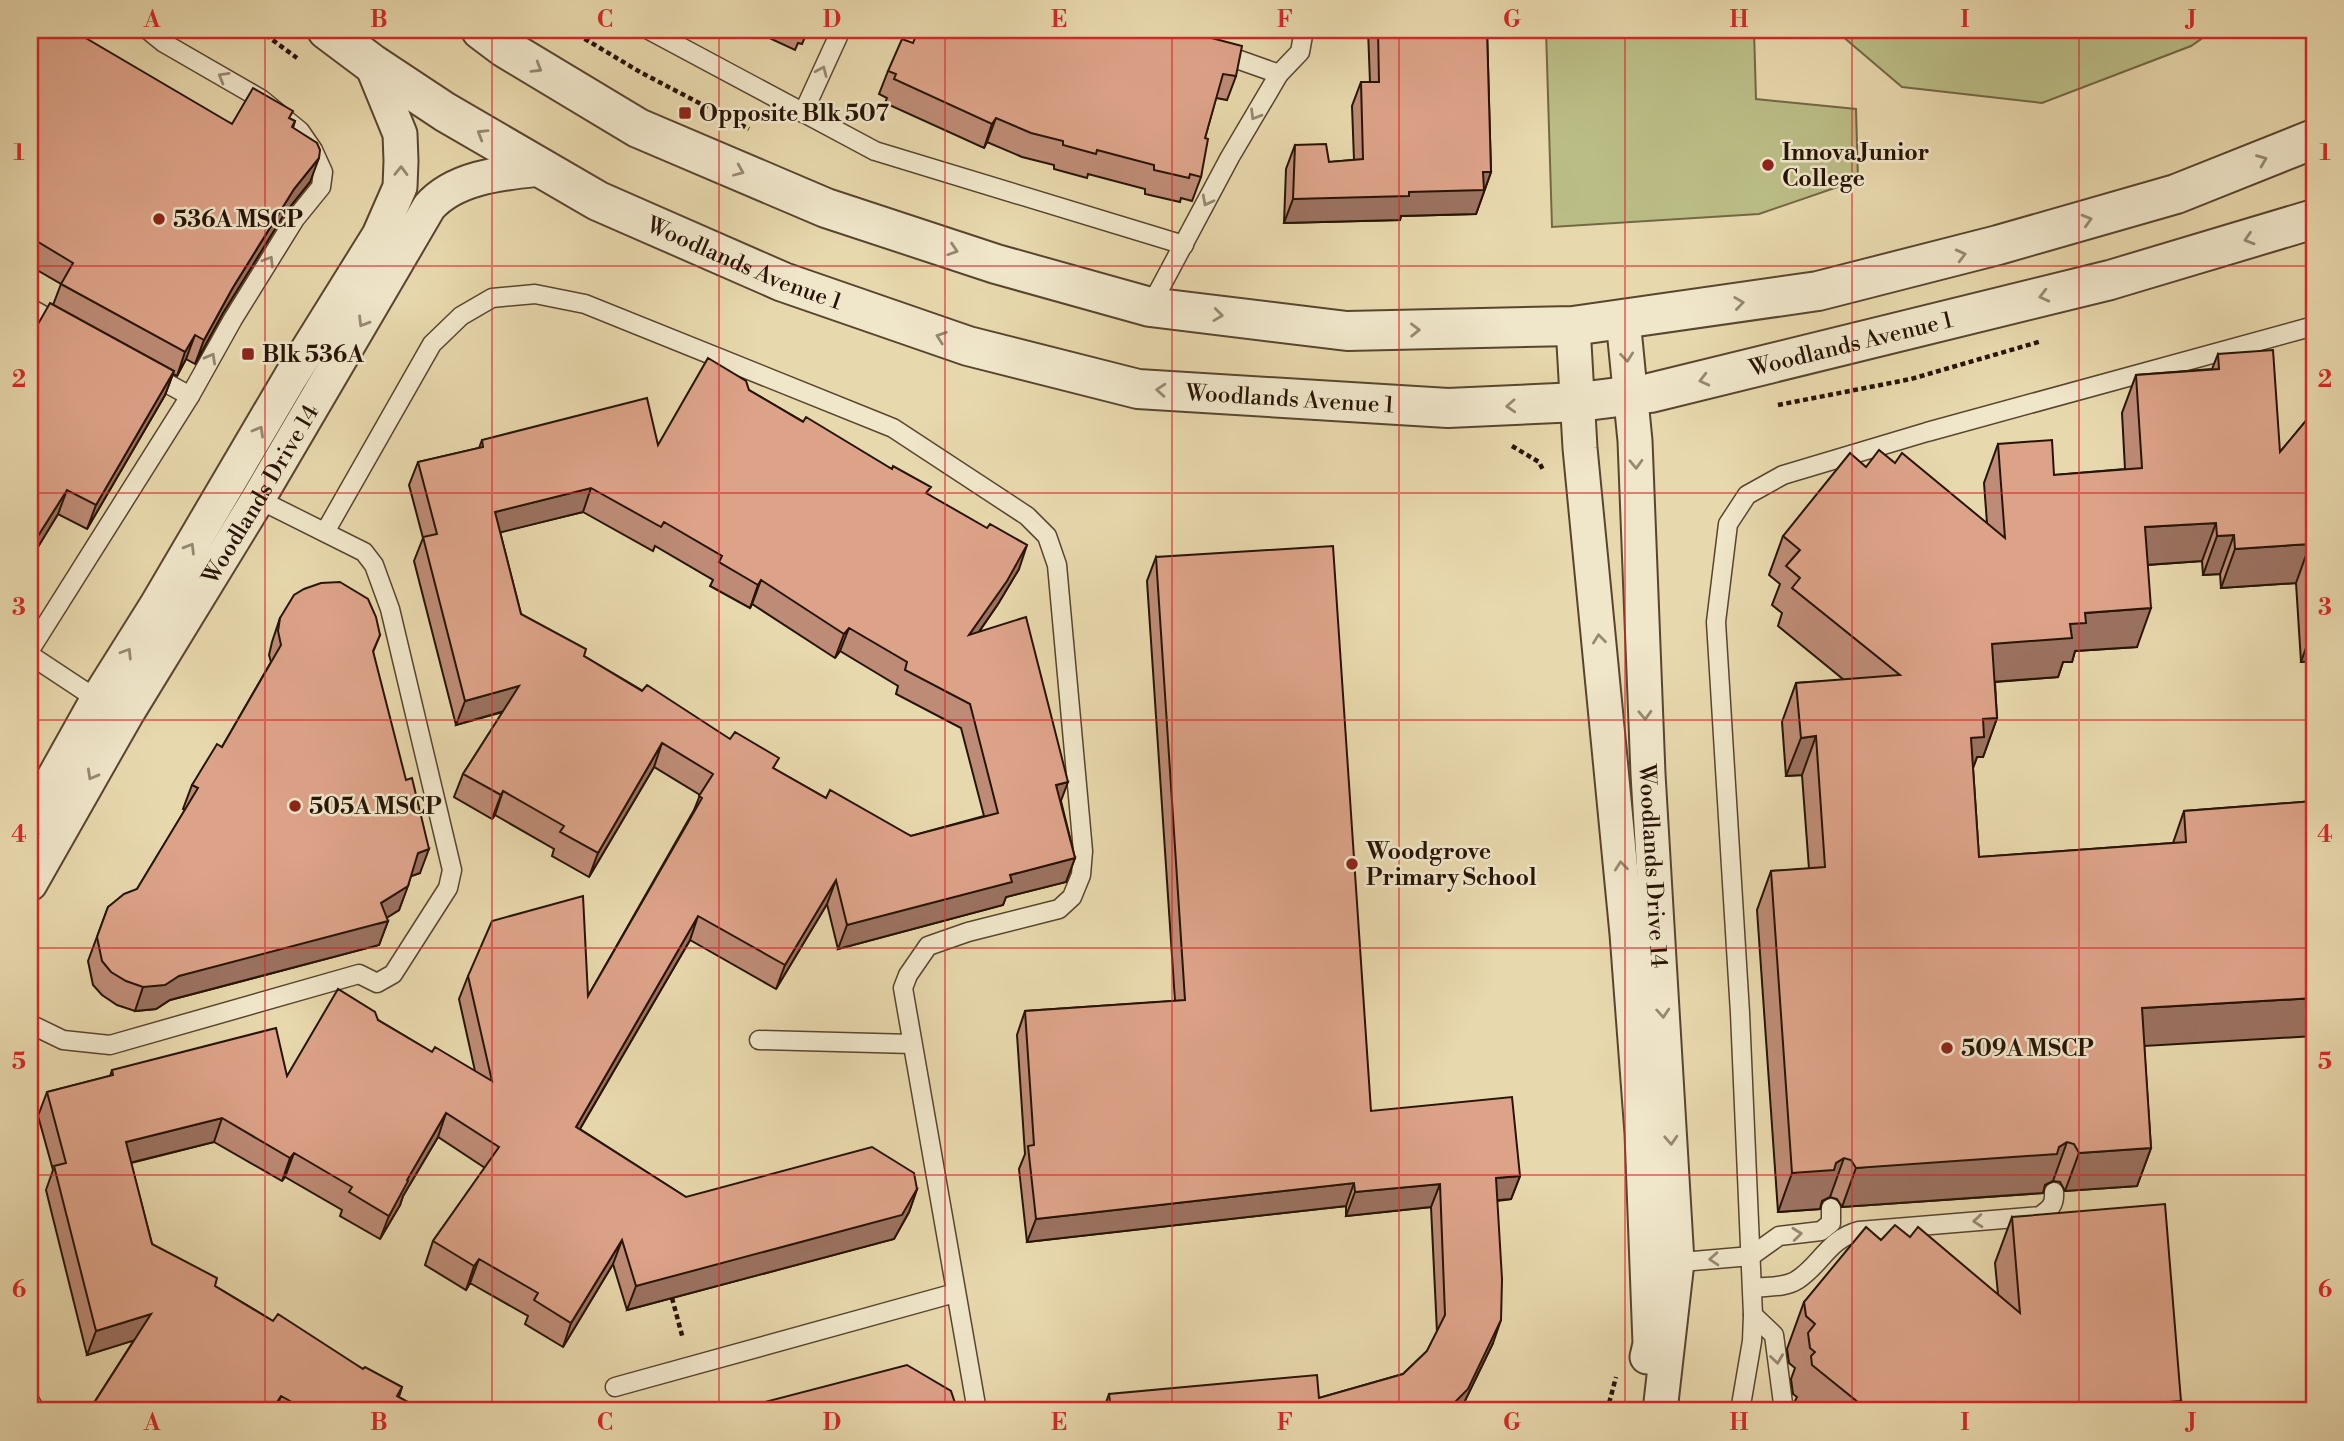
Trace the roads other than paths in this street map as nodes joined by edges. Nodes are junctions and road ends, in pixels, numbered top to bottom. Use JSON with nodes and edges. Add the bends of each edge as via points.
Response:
{"nodes":[{"id":1,"x":148,"y":30,"type":"edge"},
{"id":2,"x":327,"y":30,"type":"edge"},
{"id":3,"x":481,"y":30,"type":"edge"},
{"id":4,"x":649,"y":30,"type":"edge"},
{"id":5,"x":841,"y":30,"type":"edge"},
{"id":6,"x":1304,"y":30,"type":"edge"},
{"id":7,"x":1204,"y":47,"type":"edge"},
{"id":8,"x":371,"y":63,"type":"junction"},
{"id":9,"x":1279,"y":74,"type":"junction"},
{"id":10,"x":803,"y":113,"type":"junction"},
{"id":11,"x":2314,"y":139,"type":"edge"},
{"id":12,"x":541,"y":169,"type":"junction"},
{"id":13,"x":2314,"y":219,"type":"edge"},
{"id":14,"x":1184,"y":245,"type":"junction"},
{"id":15,"x":1150,"y":307,"type":"junction"},
{"id":16,"x":30,"y":308,"type":"edge"},
{"id":17,"x":1623,"y":319,"type":"junction"},
{"id":18,"x":1573,"y":326,"type":"junction"},
{"id":19,"x":2314,"y":326,"type":"edge"},
{"id":20,"x":83,"y":337,"type":"edge"},
{"id":21,"x":130,"y":363,"type":"edge"},
{"id":22,"x":190,"y":396,"type":"junction"},
{"id":23,"x":1630,"y":396,"type":"junction"},
{"id":24,"x":1579,"y":402,"type":"junction"},
{"id":25,"x":229,"y":483,"type":"junction"},
{"id":26,"x":258,"y":499,"type":"junction"},
{"id":27,"x":325,"y":532,"type":"junction"},
{"id":28,"x":30,"y":653,"type":"edge"},
{"id":29,"x":112,"y":708,"type":"junction"},
{"id":30,"x":30,"y":820,"type":"edge"},
{"id":31,"x":30,"y":884,"type":"edge"},
{"id":32,"x":30,"y":1024,"type":"edge"},
{"id":33,"x":759,"y":1040,"type":"dead end"},
{"id":34,"x":912,"y":1044,"type":"junction"},
{"id":35,"x":2054,"y":1192,"type":"edge"},
{"id":36,"x":1831,"y":1208,"type":"edge"},
{"id":37,"x":1751,"y":1256,"type":"junction"},
{"id":38,"x":1661,"y":1264,"type":"junction"},
{"id":39,"x":1753,"y":1288,"type":"junction"},
{"id":40,"x":955,"y":1293,"type":"junction"},
{"id":41,"x":1753,"y":1315,"type":"junction"},
{"id":42,"x":615,"y":1387,"type":"dead end"},
{"id":43,"x":30,"y":1401,"type":"edge"},
{"id":44,"x":35,"y":1411,"type":"edge"},
{"id":45,"x":977,"y":1411,"type":"edge"},
{"id":46,"x":1638,"y":1411,"type":"edge"},
{"id":47,"x":1660,"y":1411,"type":"edge"},
{"id":48,"x":1740,"y":1411,"type":"edge"},
{"id":49,"x":1784,"y":1411,"type":"edge"}],
"edges":[{"from":22,"to":1,"type":"lane","one_way":true,"via":[[295,219],[321,187],[323,172],[299,131],[261,99]]},
{"from":2,"to":8,"type":"street","name":"Woodlands Avenue 1"},
{"from":3,"to":15,"type":"street","one_way":true,"via":[[638,128],[826,208],[996,264]]},
{"from":4,"to":10,"type":"lane"},
{"from":10,"to":5,"type":"lane","one_way":true},
{"from":6,"to":9,"type":"lane","via":[[1300,52]]},
{"from":7,"to":9,"type":"lane"},
{"from":12,"to":8,"type":"street","name":"Woodlands Avenue 1","one_way":true},
{"from":25,"to":8,"type":"street","name":"Woodlands Drive 14","one_way":true,"via":[[379,235],[400,187],[400,134]]},
{"from":9,"to":14,"type":"lane","one_way":true},
{"from":10,"to":14,"type":"lane","via":[[875,150]]},
{"from":17,"to":11,"type":"street","one_way":true,"via":[[1818,291],[1998,245],[2176,194]]},
{"from":24,"to":12,"type":"street","name":"Woodlands Avenue 1","one_way":true,"via":[[1448,408],[1138,389],[968,346],[783,282],[598,201]]},
{"from":12,"to":26,"type":"street","name":"Woodlands Drive 14","one_way":true,"via":[[456,187],[429,207]]},
{"from":13,"to":23,"type":"street","name":"Woodlands Avenue 1","one_way":true,"via":[[2110,280]]},
{"from":14,"to":15,"type":"lane"},
{"from":15,"to":18,"type":"street","one_way":true,"via":[[1347,331]]},
{"from":16,"to":20,"type":"lane"},
{"from":17,"to":18,"type":"street"},
{"from":17,"to":23,"type":"street","name":"Woodlands Drive 14","one_way":true},
{"from":18,"to":24,"type":"street","name":"Woodlands Drive 14"},
{"from":19,"to":37,"type":"lane","via":[[1783,475],[1747,495],[1728,524],[1716,622]]},
{"from":21,"to":22,"type":"lane"},
{"from":22,"to":28,"type":"lane"},
{"from":23,"to":24,"type":"street","name":"Woodlands Avenue 1"},
{"from":23,"to":38,"type":"street","name":"Woodlands Drive 14","one_way":true,"via":[[1648,774]]},
{"from":38,"to":24,"type":"street","name":"Woodlands Drive 14","one_way":true,"via":[[1642,1133]]},
{"from":25,"to":26,"type":"lane"},
{"from":29,"to":25,"type":"street","name":"Woodlands Drive 14","one_way":true},
{"from":26,"to":27,"type":"lane"},
{"from":26,"to":29,"type":"street","name":"Woodlands Drive 14"},
{"from":27,"to":32,"type":"lane","via":[[364,552],[384,588],[452,870],[448,888],[393,974],[377,983],[359,974],[110,1045],[62,1040]]},
{"from":27,"to":34,"type":"lane","via":[[432,344],[461,316],[492,298],[535,294],[585,304],[893,428],[1027,516],[1047,536],[1057,565],[1083,851],[1081,875],[1072,897],[1059,909],[928,946],[904,989]]},
{"from":28,"to":29,"type":"lane"},
{"from":29,"to":30,"type":"street","name":"Woodlands Drive 14"},
{"from":29,"to":31,"type":"street","name":"Woodlands Drive 14","one_way":true},
{"from":33,"to":34,"type":"lane"},
{"from":34,"to":40,"type":"lane"},
{"from":35,"to":39,"type":"lane","one_way":true,"via":[[2050,1209],[2040,1216],[1846,1234],[1798,1280]]},
{"from":37,"to":36,"type":"lane","one_way":true,"via":[[1779,1236],[1821,1231],[1831,1223]]},
{"from":37,"to":38,"type":"lane","one_way":true},
{"from":37,"to":39,"type":"lane"},
{"from":38,"to":46,"type":"street","name":"Woodlands Drive 14"},
{"from":38,"to":47,"type":"street","name":"Woodlands Drive 14"},
{"from":39,"to":41,"type":"lane"},
{"from":40,"to":42,"type":"lane"},
{"from":40,"to":45,"type":"lane"},
{"from":41,"to":48,"type":"lane"},
{"from":41,"to":49,"type":"lane","one_way":true,"via":[[1774,1335]]},
{"from":43,"to":44,"type":"lane"}]}
